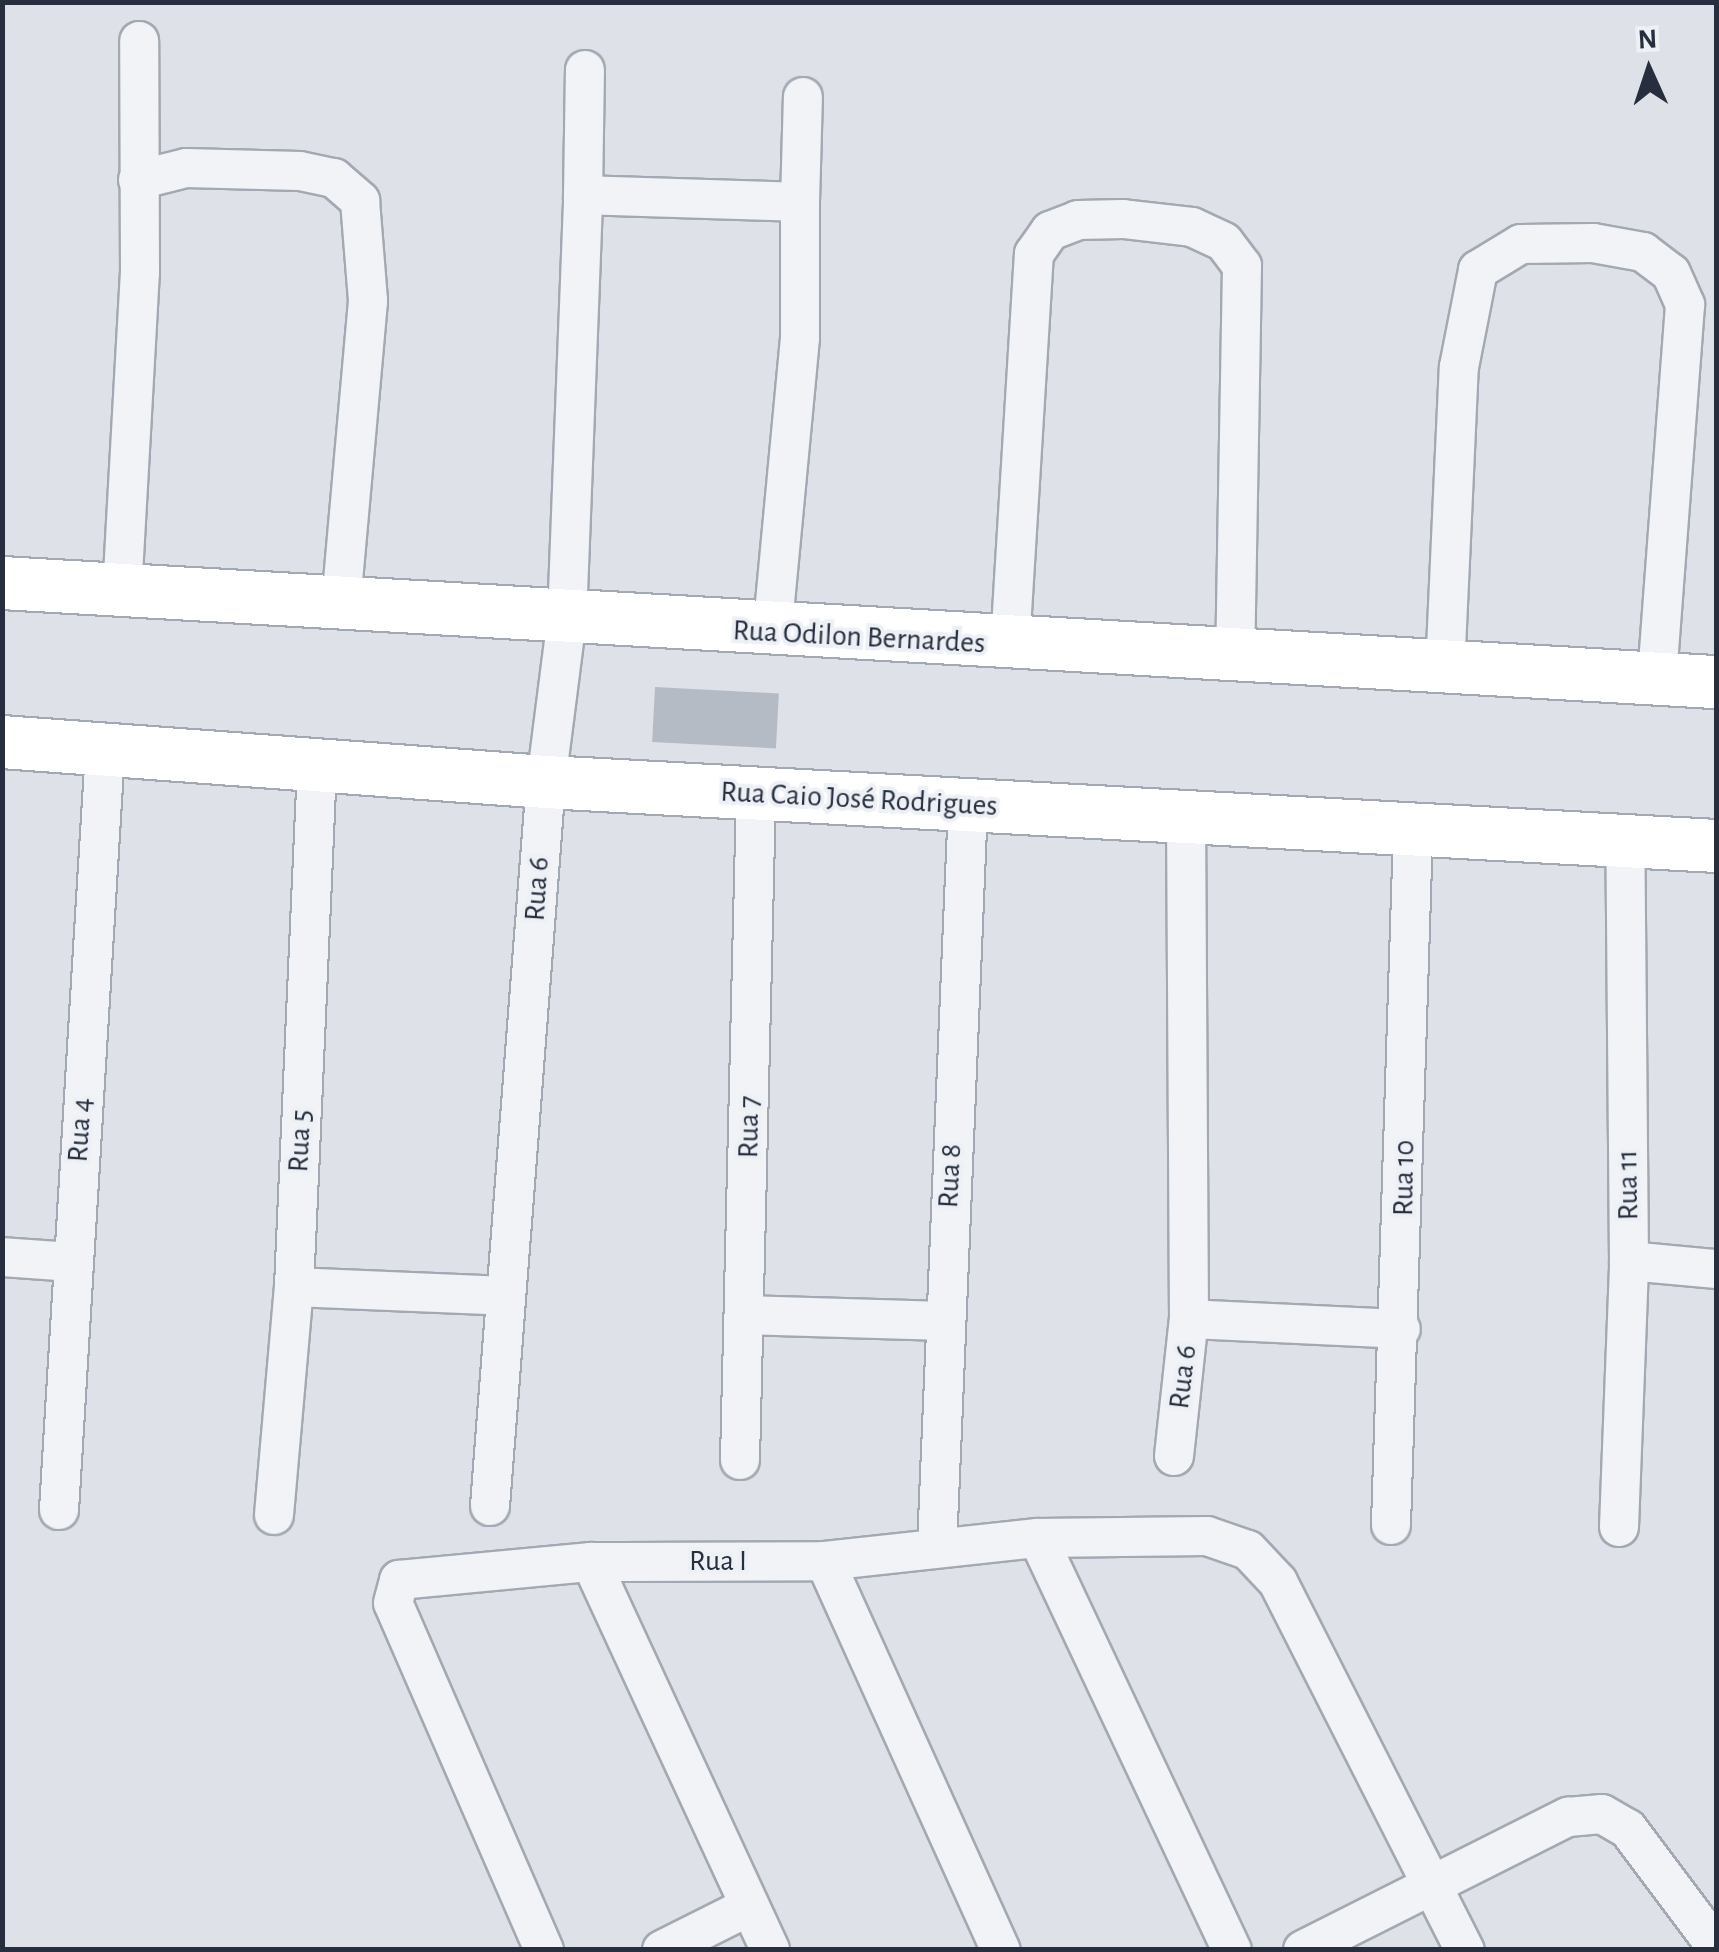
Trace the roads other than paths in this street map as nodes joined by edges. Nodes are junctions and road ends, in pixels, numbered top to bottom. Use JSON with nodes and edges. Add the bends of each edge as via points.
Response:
{"nodes":[{"id":1,"x":139,"y":42,"type":"dead end"},
{"id":2,"x":585,"y":70,"type":"dead end"},
{"id":3,"x":803,"y":97,"type":"dead end"},
{"id":4,"x":138,"y":180,"type":"junction"},
{"id":5,"x":582,"y":195,"type":"junction"},
{"id":6,"x":800,"y":202,"type":"junction"},
{"id":7,"x":2,"y":583,"type":"edge"},
{"id":8,"x":122,"y":593,"type":"junction"},
{"id":9,"x":341,"y":604,"type":"junction"},
{"id":10,"x":567,"y":619,"type":"junction"},
{"id":11,"x":772,"y":634,"type":"junction"},
{"id":12,"x":1010,"y":645,"type":"junction"},
{"id":13,"x":1234,"y":659,"type":"junction"},
{"id":14,"x":1445,"y":671,"type":"junction"},
{"id":15,"x":1658,"y":679,"type":"junction"},
{"id":16,"x":1716,"y":682,"type":"edge"},
{"id":17,"x":2,"y":742,"type":"edge"},
{"id":18,"x":105,"y":751,"type":"junction"},
{"id":19,"x":317,"y":767,"type":"junction"},
{"id":20,"x":546,"y":782,"type":"junction"},
{"id":21,"x":756,"y":794,"type":"junction"},
{"id":22,"x":968,"y":804,"type":"junction"},
{"id":23,"x":1186,"y":818,"type":"junction"},
{"id":24,"x":1413,"y":830,"type":"junction"},
{"id":25,"x":1624,"y":842,"type":"junction"},
{"id":26,"x":1716,"y":846,"type":"edge"},
{"id":27,"x":2,"y":1257,"type":"edge"},
{"id":28,"x":1629,"y":1261,"type":"junction"},
{"id":29,"x":72,"y":1262,"type":"junction"},
{"id":30,"x":1716,"y":1268,"type":"edge"},
{"id":31,"x":294,"y":1286,"type":"junction"},
{"id":32,"x":506,"y":1296,"type":"junction"},
{"id":33,"x":745,"y":1315,"type":"junction"},
{"id":34,"x":1190,"y":1319,"type":"junction"},
{"id":35,"x":943,"y":1322,"type":"junction"},
{"id":36,"x":1400,"y":1328,"type":"junction"},
{"id":37,"x":1174,"y":1456,"type":"dead end"},
{"id":38,"x":740,"y":1460,"type":"dead end"},
{"id":39,"x":490,"y":1506,"type":"dead end"},
{"id":40,"x":59,"y":1510,"type":"dead end"},
{"id":41,"x":274,"y":1515,"type":"dead end"},
{"id":42,"x":1391,"y":1524,"type":"dead end"},
{"id":43,"x":1619,"y":1527,"type":"dead end"},
{"id":44,"x":1038,"y":1538,"type":"junction"},
{"id":45,"x":937,"y":1547,"type":"junction"},
{"id":46,"x":825,"y":1561,"type":"junction"},
{"id":47,"x":592,"y":1562,"type":"junction"},
{"id":48,"x":1435,"y":1888,"type":"junction"},
{"id":49,"x":748,"y":1907,"type":"junction"},
{"id":50,"x":1716,"y":1946,"type":"edge"},
{"id":51,"x":544,"y":1950,"type":"edge"},
{"id":52,"x":662,"y":1950,"type":"edge"},
{"id":53,"x":770,"y":1950,"type":"edge"},
{"id":54,"x":1001,"y":1950,"type":"edge"},
{"id":55,"x":1232,"y":1950,"type":"edge"},
{"id":56,"x":1303,"y":1950,"type":"edge"},
{"id":57,"x":1465,"y":1950,"type":"edge"}],
"edges":[{"from":1,"to":4,"type":"street"},
{"from":2,"to":5,"type":"street","name":"Rua 6"},
{"from":3,"to":6,"type":"street"},
{"from":4,"to":8,"type":"street"},
{"from":4,"to":9,"type":"street","via":[[186,168],[334,178],[360,200],[366,227]]},
{"from":5,"to":6,"type":"street"},
{"from":5,"to":10,"type":"street","name":"Rua 6"},
{"from":6,"to":11,"type":"street","via":[[802,262]]},
{"from":7,"to":8,"type":"street","name":"Rua Odilon Bernardes"},
{"from":8,"to":9,"type":"street","name":"Rua Odilon Bernardes"},
{"from":9,"to":10,"type":"street","name":"Rua Odilon Bernardes"},
{"from":10,"to":11,"type":"street","name":"Rua Odilon Bernardes"},
{"from":10,"to":20,"type":"street","name":"Rua 6"},
{"from":11,"to":12,"type":"street","name":"Rua Odilon Bernardes"},
{"from":12,"to":13,"type":"street","name":"Rua Odilon Bernardes"},
{"from":12,"to":13,"type":"street","via":[[1034,254],[1050,231],[1078,220],[1123,219],[1192,227],[1224,242],[1242,266]]},
{"from":13,"to":14,"type":"street","name":"Rua Odilon Bernardes"},
{"from":14,"to":15,"type":"street","name":"Rua Odilon Bernardes"},
{"from":14,"to":15,"type":"street","via":[[1464,314],[1478,270],[1521,244],[1643,252],[1671,272],[1685,305]]},
{"from":15,"to":16,"type":"street","name":"Rua Odilon Bernardes"},
{"from":17,"to":18,"type":"street","name":"Rua Caio José Rodrigues"},
{"from":18,"to":19,"type":"street","name":"Rua Caio José Rodrigues"},
{"from":18,"to":29,"type":"street","name":"Rua 4"},
{"from":19,"to":20,"type":"street","name":"Rua Caio José Rodrigues"},
{"from":19,"to":31,"type":"street","name":"Rua 5"},
{"from":20,"to":21,"type":"street","name":"Rua Caio José Rodrigues"},
{"from":20,"to":32,"type":"street","name":"Rua 6"},
{"from":21,"to":22,"type":"street","name":"Rua Caio José Rodrigues"},
{"from":21,"to":33,"type":"street","name":"Rua 7"},
{"from":22,"to":23,"type":"street","name":"Rua Caio José Rodrigues"},
{"from":22,"to":35,"type":"street","name":"Rua 8"},
{"from":23,"to":24,"type":"street","name":"Rua Caio José Rodrigues"},
{"from":23,"to":34,"type":"street","name":"Rua 6"},
{"from":24,"to":25,"type":"street","name":"Rua Caio José Rodrigues"},
{"from":24,"to":36,"type":"street","name":"Rua 10"},
{"from":25,"to":26,"type":"street","name":"Rua Caio José Rodrigues"},
{"from":25,"to":28,"type":"street","name":"Rua 11"},
{"from":27,"to":29,"type":"street"},
{"from":28,"to":30,"type":"street"},
{"from":28,"to":43,"type":"street","name":"Rua 11"},
{"from":29,"to":40,"type":"street","name":"Rua 4"},
{"from":31,"to":32,"type":"street"},
{"from":31,"to":41,"type":"street","name":"Rua 5"},
{"from":32,"to":39,"type":"street","name":"Rua 6"},
{"from":33,"to":35,"type":"street"},
{"from":33,"to":38,"type":"street","name":"Rua 7"},
{"from":34,"to":36,"type":"street"},
{"from":34,"to":37,"type":"street","name":"Rua 6"},
{"from":35,"to":45,"type":"street","name":"Rua 8"},
{"from":36,"to":42,"type":"street","name":"Rua 10"},
{"from":44,"to":45,"type":"street","name":"Rua I"},
{"from":44,"to":48,"type":"street","name":"Rua I","via":[[1207,1536],[1248,1550],[1278,1582]]},
{"from":44,"to":55,"type":"street"},
{"from":45,"to":46,"type":"street","name":"Rua I"},
{"from":46,"to":47,"type":"street","name":"Rua I"},
{"from":46,"to":54,"type":"street"},
{"from":47,"to":49,"type":"street"},
{"from":47,"to":51,"type":"street","name":"Rua I","via":[[399,1580],[393,1603]]},
{"from":48,"to":50,"type":"street","via":[[1568,1817],[1602,1814],[1628,1829]]},
{"from":48,"to":56,"type":"street"},
{"from":48,"to":57,"type":"street"},
{"from":49,"to":52,"type":"street"},
{"from":49,"to":53,"type":"street"}]}
